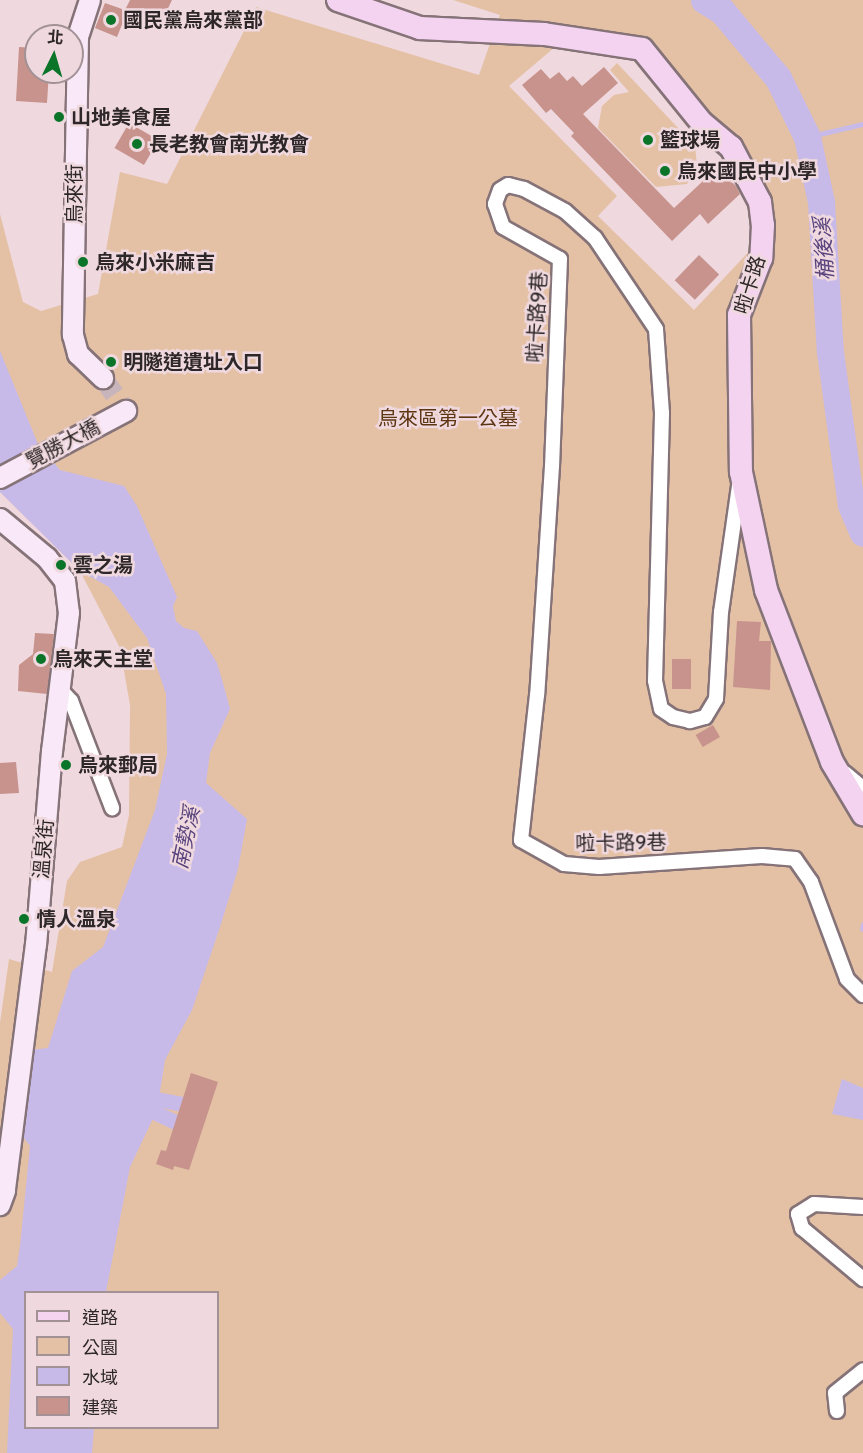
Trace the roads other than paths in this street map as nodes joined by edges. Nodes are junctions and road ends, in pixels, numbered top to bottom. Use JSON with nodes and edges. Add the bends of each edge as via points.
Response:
{"nodes":[{"id":1,"x":90,"y":0,"type":"edge"},
{"id":2,"x":338,"y":0,"type":"edge"},
{"id":3,"x":103,"y":378,"type":"tunnel mouth"},
{"id":4,"x":126,"y":411,"type":"dead end"},
{"id":5,"x":741,"y":472,"type":"junction"},
{"id":6,"x":0,"y":478,"type":"edge"},
{"id":7,"x":0,"y":519,"type":"edge"},
{"id":8,"x":59,"y":688,"type":"junction"},
{"id":9,"x":832,"y":762,"type":"junction"},
{"id":10,"x":863,"y":788,"type":"edge"},
{"id":11,"x":112,"y":808,"type":"dead end"},
{"id":12,"x":863,"y":814,"type":"edge"},
{"id":13,"x":863,"y":995,"type":"edge"},
{"id":14,"x":0,"y":1205,"type":"edge"},
{"id":15,"x":863,"y":1207,"type":"edge"},
{"id":16,"x":863,"y":1280,"type":"edge"},
{"id":17,"x":863,"y":1370,"type":"edge"},
{"id":18,"x":837,"y":1410,"type":"dead end"}],
"edges":[{"from":1,"to":3,"type":"street","name":"烏來街","via":[[78,48],[73,335],[78,354]]},
{"from":2,"to":5,"type":"main road","name":"啦卡路","via":[[420,28],[544,34],[642,49],[702,123],[731,147],[760,202],[763,225],[761,258],[739,315]]},
{"from":4,"to":6,"type":"street","name":"覽勝大橋"},
{"from":5,"to":9,"type":"main road","name":"啦卡路","via":[[766,590]]},
{"from":5,"to":13,"type":"street","name":"啦卡路9巷","via":[[721,612],[721,669],[716,699],[705,717],[690,721],[661,709],[655,681],[662,424],[656,329],[588,231],[565,211],[524,189],[508,185],[500,190],[495,204],[504,227],[560,259],[537,695],[521,840],[564,864],[599,867],[762,856],[795,859],[811,882],[847,979]]},
{"from":7,"to":8,"type":"street","name":"溫泉街","via":[[47,558],[65,581],[69,613]]},
{"from":8,"to":11,"type":"street","via":[[70,701]]},
{"from":8,"to":14,"type":"street","name":"溫泉街","via":[[36,944],[5,1191]]},
{"from":9,"to":10,"type":"street"},
{"from":9,"to":12,"type":"main road","name":"啦卡路"},
{"from":15,"to":16,"type":"street","via":[[814,1204],[798,1214],[802,1228]]},
{"from":17,"to":18,"type":"street","via":[[835,1392]]}]}
